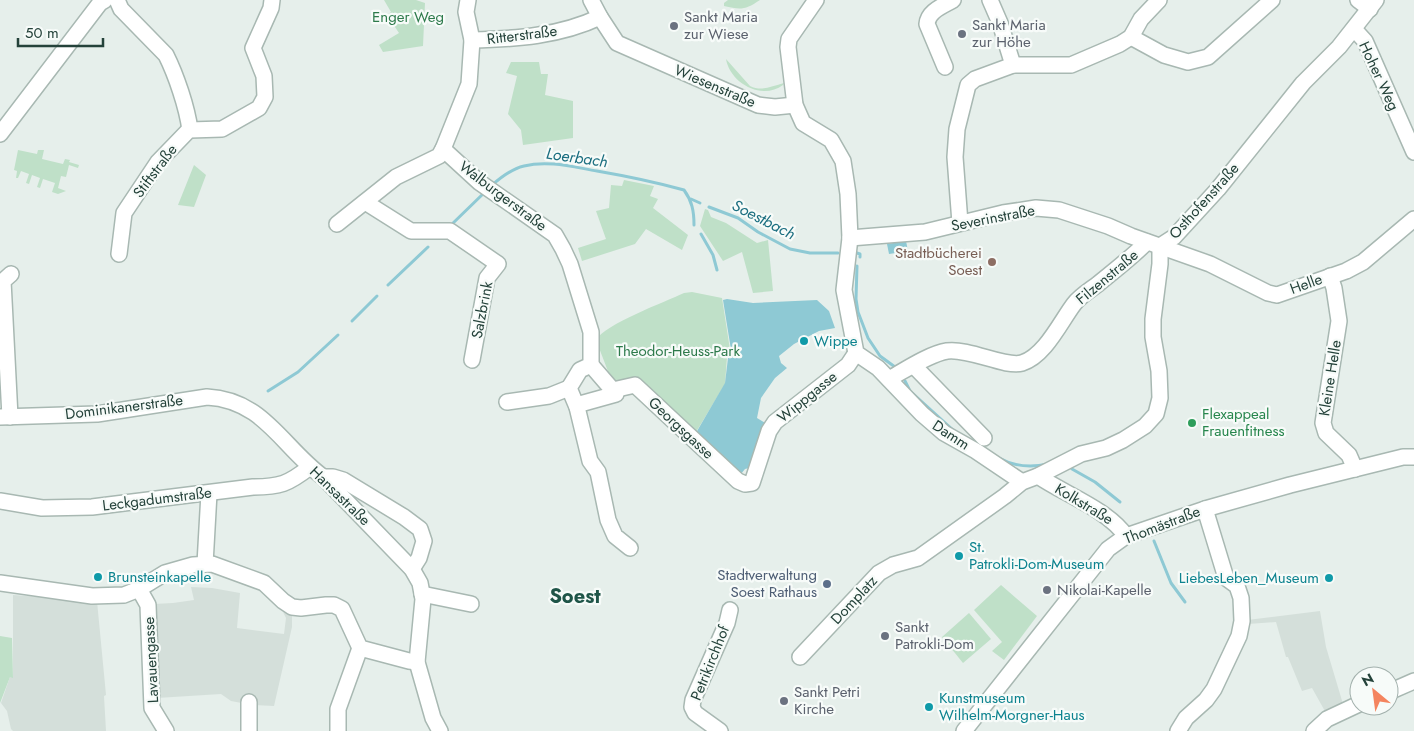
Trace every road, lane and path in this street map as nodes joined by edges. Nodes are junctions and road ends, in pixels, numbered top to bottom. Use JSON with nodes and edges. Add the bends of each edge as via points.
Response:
{"nodes":[{"id":1,"x":104,"y":0,"type":"edge"},
{"id":2,"x":117,"y":0,"type":"edge"},
{"id":3,"x":272,"y":0,"type":"edge"},
{"id":4,"x":468,"y":0,"type":"edge"},
{"id":5,"x":592,"y":0,"type":"edge"},
{"id":6,"x":816,"y":0,"type":"edge"},
{"id":7,"x":953,"y":0,"type":"edge"},
{"id":8,"x":990,"y":0,"type":"edge"},
{"id":9,"x":1159,"y":0,"type":"edge"},
{"id":10,"x":1272,"y":0,"type":"edge"},
{"id":11,"x":1368,"y":3,"type":"edge"},
{"id":12,"x":600,"y":17,"type":"junction"},
{"id":13,"x":1354,"y":30,"type":"junction"},
{"id":14,"x":1131,"y":37,"type":"junction"},
{"id":15,"x":472,"y":40,"type":"junction"},
{"id":16,"x":1012,"y":65,"type":"junction"},
{"id":17,"x":945,"y":67,"type":"dead end"},
{"id":18,"x":795,"y":104,"type":"junction"},
{"id":19,"x":190,"y":130,"type":"junction"},
{"id":20,"x":0,"y":134,"type":"edge"},
{"id":21,"x":443,"y":150,"type":"junction"},
{"id":22,"x":1414,"y":152,"type":"edge"},
{"id":23,"x":365,"y":202,"type":"junction"},
{"id":24,"x":1414,"y":219,"type":"edge"},
{"id":25,"x":960,"y":223,"type":"junction"},
{"id":26,"x":337,"y":224,"type":"dead end"},
{"id":27,"x":850,"y":238,"type":"junction"},
{"id":28,"x":1154,"y":244,"type":"junction"},
{"id":29,"x":119,"y":254,"type":"dead end"},
{"id":30,"x":11,"y":274,"type":"dead end"},
{"id":31,"x":1330,"y":276,"type":"junction"},
{"id":32,"x":852,"y":359,"type":"junction"},
{"id":33,"x":472,"y":360,"type":"dead end"},
{"id":34,"x":591,"y":365,"type":"junction"},
{"id":35,"x":914,"y":366,"type":"junction"},
{"id":36,"x":889,"y":379,"type":"junction"},
{"id":37,"x":569,"y":388,"type":"junction"},
{"id":38,"x":614,"y":390,"type":"junction"},
{"id":39,"x":507,"y":402,"type":"dead end"},
{"id":40,"x":246,"y":406,"type":"joint"},
{"id":41,"x":577,"y":406,"type":"junction"},
{"id":42,"x":5,"y":417,"type":"edge"},
{"id":43,"x":984,"y":438,"type":"dead end"},
{"id":44,"x":1414,"y":457,"type":"edge"},
{"id":45,"x":310,"y":467,"type":"junction"},
{"id":46,"x":1354,"y":469,"type":"junction"},
{"id":47,"x":1038,"y":476,"type":"junction"},
{"id":48,"x":323,"y":477,"type":"junction"},
{"id":49,"x":1022,"y":482,"type":"junction"},
{"id":50,"x":745,"y":484,"type":"joint"},
{"id":51,"x":209,"y":493,"type":"junction"},
{"id":52,"x":0,"y":500,"type":"edge"},
{"id":53,"x":1205,"y":509,"type":"junction"},
{"id":54,"x":1126,"y":536,"type":"junction"},
{"id":55,"x":630,"y":548,"type":"dead end"},
{"id":56,"x":205,"y":564,"type":"junction"},
{"id":57,"x":412,"y":569,"type":"junction"},
{"id":58,"x":0,"y":583,"type":"edge"},
{"id":59,"x":139,"y":590,"type":"junction"},
{"id":60,"x":423,"y":601,"type":"junction"},
{"id":61,"x":471,"y":604,"type":"dead end"},
{"id":62,"x":730,"y":610,"type":"dead end"},
{"id":63,"x":360,"y":648,"type":"junction"},
{"id":64,"x":800,"y":657,"type":"dead end"},
{"id":65,"x":417,"y":662,"type":"junction"},
{"id":66,"x":1414,"y":682,"type":"edge"},
{"id":67,"x":1399,"y":688,"type":"edge"},
{"id":68,"x":249,"y":702,"type":"dead end"},
{"id":69,"x":1349,"y":709,"type":"edge"},
{"id":70,"x":166,"y":731,"type":"edge"},
{"id":71,"x":249,"y":731,"type":"edge"},
{"id":72,"x":338,"y":731,"type":"edge"},
{"id":73,"x":440,"y":731,"type":"edge"},
{"id":74,"x":720,"y":731,"type":"edge"},
{"id":75,"x":964,"y":731,"type":"edge"},
{"id":76,"x":1178,"y":731,"type":"edge"},
{"id":77,"x":1314,"y":731,"type":"edge"}],
"edges":[{"from":1,"to":20,"type":"street"},
{"from":2,"to":19,"type":"street","via":[[121,9],[166,55]]},
{"from":3,"to":19,"type":"street","via":[[253,48],[264,76],[266,97],[259,108],[222,129]]},
{"from":4,"to":15,"type":"street","via":[[466,12]]},
{"from":5,"to":12,"type":"street","name":"Wiesenstraße"},
{"from":6,"to":18,"type":"street","via":[[788,47]]},
{"from":7,"to":17,"type":"street","via":[[932,13],[927,24]]},
{"from":8,"to":16,"type":"street"},
{"from":9,"to":14,"type":"street","via":[[1141,18]]},
{"from":10,"to":14,"type":"street","via":[[1202,59],[1188,62],[1164,55]]},
{"from":11,"to":13,"type":"street","name":"Osthofenstraße"},
{"from":12,"to":15,"type":"street","name":"Ritterstraße","via":[[546,35]]},
{"from":12,"to":18,"type":"street","name":"Wiesenstraße","via":[[617,43],[675,69],[758,104],[775,107]]},
{"from":13,"to":22,"type":"street","name":"Hoher Weg","via":[[1365,41]]},
{"from":13,"to":28,"type":"street","name":"Osthofenstraße","via":[[1303,83],[1218,189],[1174,237]]},
{"from":14,"to":16,"type":"street","via":[[1070,65]]},
{"from":15,"to":21,"type":"street","via":[[469,84]]},
{"from":16,"to":25,"type":"street","via":[[975,79],[968,86],[957,128],[955,157]]},
{"from":18,"to":27,"type":"street","via":[[803,123],[831,140],[843,161]]},
{"from":19,"to":29,"type":"street","name":"Stiftstraße","via":[[158,162],[124,213]]},
{"from":21,"to":23,"type":"street","via":[[439,156],[396,177]]},
{"from":21,"to":34,"type":"street","name":"Walburgerstraße","via":[[479,182],[555,235],[570,264],[591,332]]},
{"from":23,"to":26,"type":"street"},
{"from":23,"to":33,"type":"street","name":"Salzbrink","via":[[411,231],[450,231],[498,264],[487,278]]},
{"from":24,"to":31,"type":"street","name":"Helle","via":[[1362,262]]},
{"from":25,"to":27,"type":"street","name":"Severinstraße","via":[[925,232]]},
{"from":25,"to":28,"type":"street","name":"Severinstraße","via":[[1036,208],[1059,210]]},
{"from":27,"to":32,"type":"street","via":[[844,290]]},
{"from":28,"to":31,"type":"street","name":"Helle","via":[[1210,264],[1277,295]]},
{"from":28,"to":35,"type":"street","name":"Filzenstraße","via":[[1136,254],[1075,302],[1048,342],[1022,363],[948,351],[935,354]]},
{"from":28,"to":47,"type":"street","name":"Osthofenstraße","via":[[1160,264],[1153,337],[1159,371],[1160,398],[1156,414],[1145,426],[1123,440],[1081,454]]},
{"from":30,"to":42,"type":"street","via":[[3,281]]},
{"from":31,"to":46,"type":"street","name":"Kleine Helle","via":[[1339,321],[1323,423],[1326,433],[1349,455]]},
{"from":32,"to":36,"type":"street","via":[[878,368]]},
{"from":32,"to":50,"type":"street","name":"Wippgasse","via":[[775,422],[768,431],[752,483]]},
{"from":34,"to":37,"type":"street","via":[[580,370]]},
{"from":34,"to":38,"type":"street"},
{"from":35,"to":36,"type":"street","name":"Filzenstraße"},
{"from":35,"to":43,"type":"street"},
{"from":36,"to":49,"type":"street","name":"Damm","via":[[944,432]]},
{"from":37,"to":39,"type":"street","via":[[549,396]]},
{"from":37,"to":41,"type":"street"},
{"from":38,"to":41,"type":"street","via":[[616,394]]},
{"from":38,"to":50,"type":"street","name":"Georgsgasse","via":[[635,385]]},
{"from":40,"to":42,"type":"street","name":"Dominikanerstraße","via":[[207,397],[98,414]]},
{"from":40,"to":45,"type":"street","name":"Hansastraße","via":[[268,423]]},
{"from":41,"to":55,"type":"street","via":[[590,461],[598,472],[608,520],[615,536]]},
{"from":44,"to":46,"type":"street","name":"Thomästraße"},
{"from":45,"to":48,"type":"street","name":"Hansastraße"},
{"from":45,"to":51,"type":"street","name":"Leckgadumstraße","via":[[276,487]]},
{"from":46,"to":53,"type":"street","name":"Thomästraße"},
{"from":47,"to":49,"type":"street","name":"Osthofenstraße"},
{"from":47,"to":54,"type":"street","name":"Kolkstraße","via":[[1110,517]]},
{"from":48,"to":57,"type":"street","name":"Hansastraße"},
{"from":48,"to":57,"type":"street","via":[[343,480],[420,529],[424,541]]},
{"from":49,"to":64,"type":"street","name":"Domplatz","via":[[918,558],[879,573]]},
{"from":51,"to":52,"type":"street","name":"Leckgadumstraße","via":[[92,507],[42,508]]},
{"from":51,"to":56,"type":"street"},
{"from":53,"to":54,"type":"street","name":"Thomästraße"},
{"from":53,"to":76,"type":"street","via":[[1226,578],[1237,586],[1239,592],[1242,621],[1239,636],[1214,689]]},
{"from":54,"to":75,"type":"street","name":"Thomästraße","via":[[1108,549]]},
{"from":56,"to":59,"type":"street","via":[[165,573]]},
{"from":56,"to":63,"type":"street","via":[[264,583],[292,607],[334,605],[342,609]]},
{"from":57,"to":60,"type":"street","name":"Hansastraße","via":[[420,583]]},
{"from":58,"to":59,"type":"street","via":[[92,596],[124,595]]},
{"from":59,"to":70,"type":"street","name":"Lavauengasse","via":[[148,605],[152,708]]},
{"from":60,"to":61,"type":"street"},
{"from":60,"to":65,"type":"street"},
{"from":62,"to":74,"type":"street","name":"Petrikirchhof","via":[[692,707],[695,713]]},
{"from":63,"to":65,"type":"street"},
{"from":63,"to":72,"type":"street","via":[[338,709]]},
{"from":65,"to":73,"type":"street","via":[[433,718]]},
{"from":66,"to":67,"type":"street"},
{"from":68,"to":71,"type":"street"},
{"from":69,"to":77,"type":"street","via":[[1327,719]]}]}
